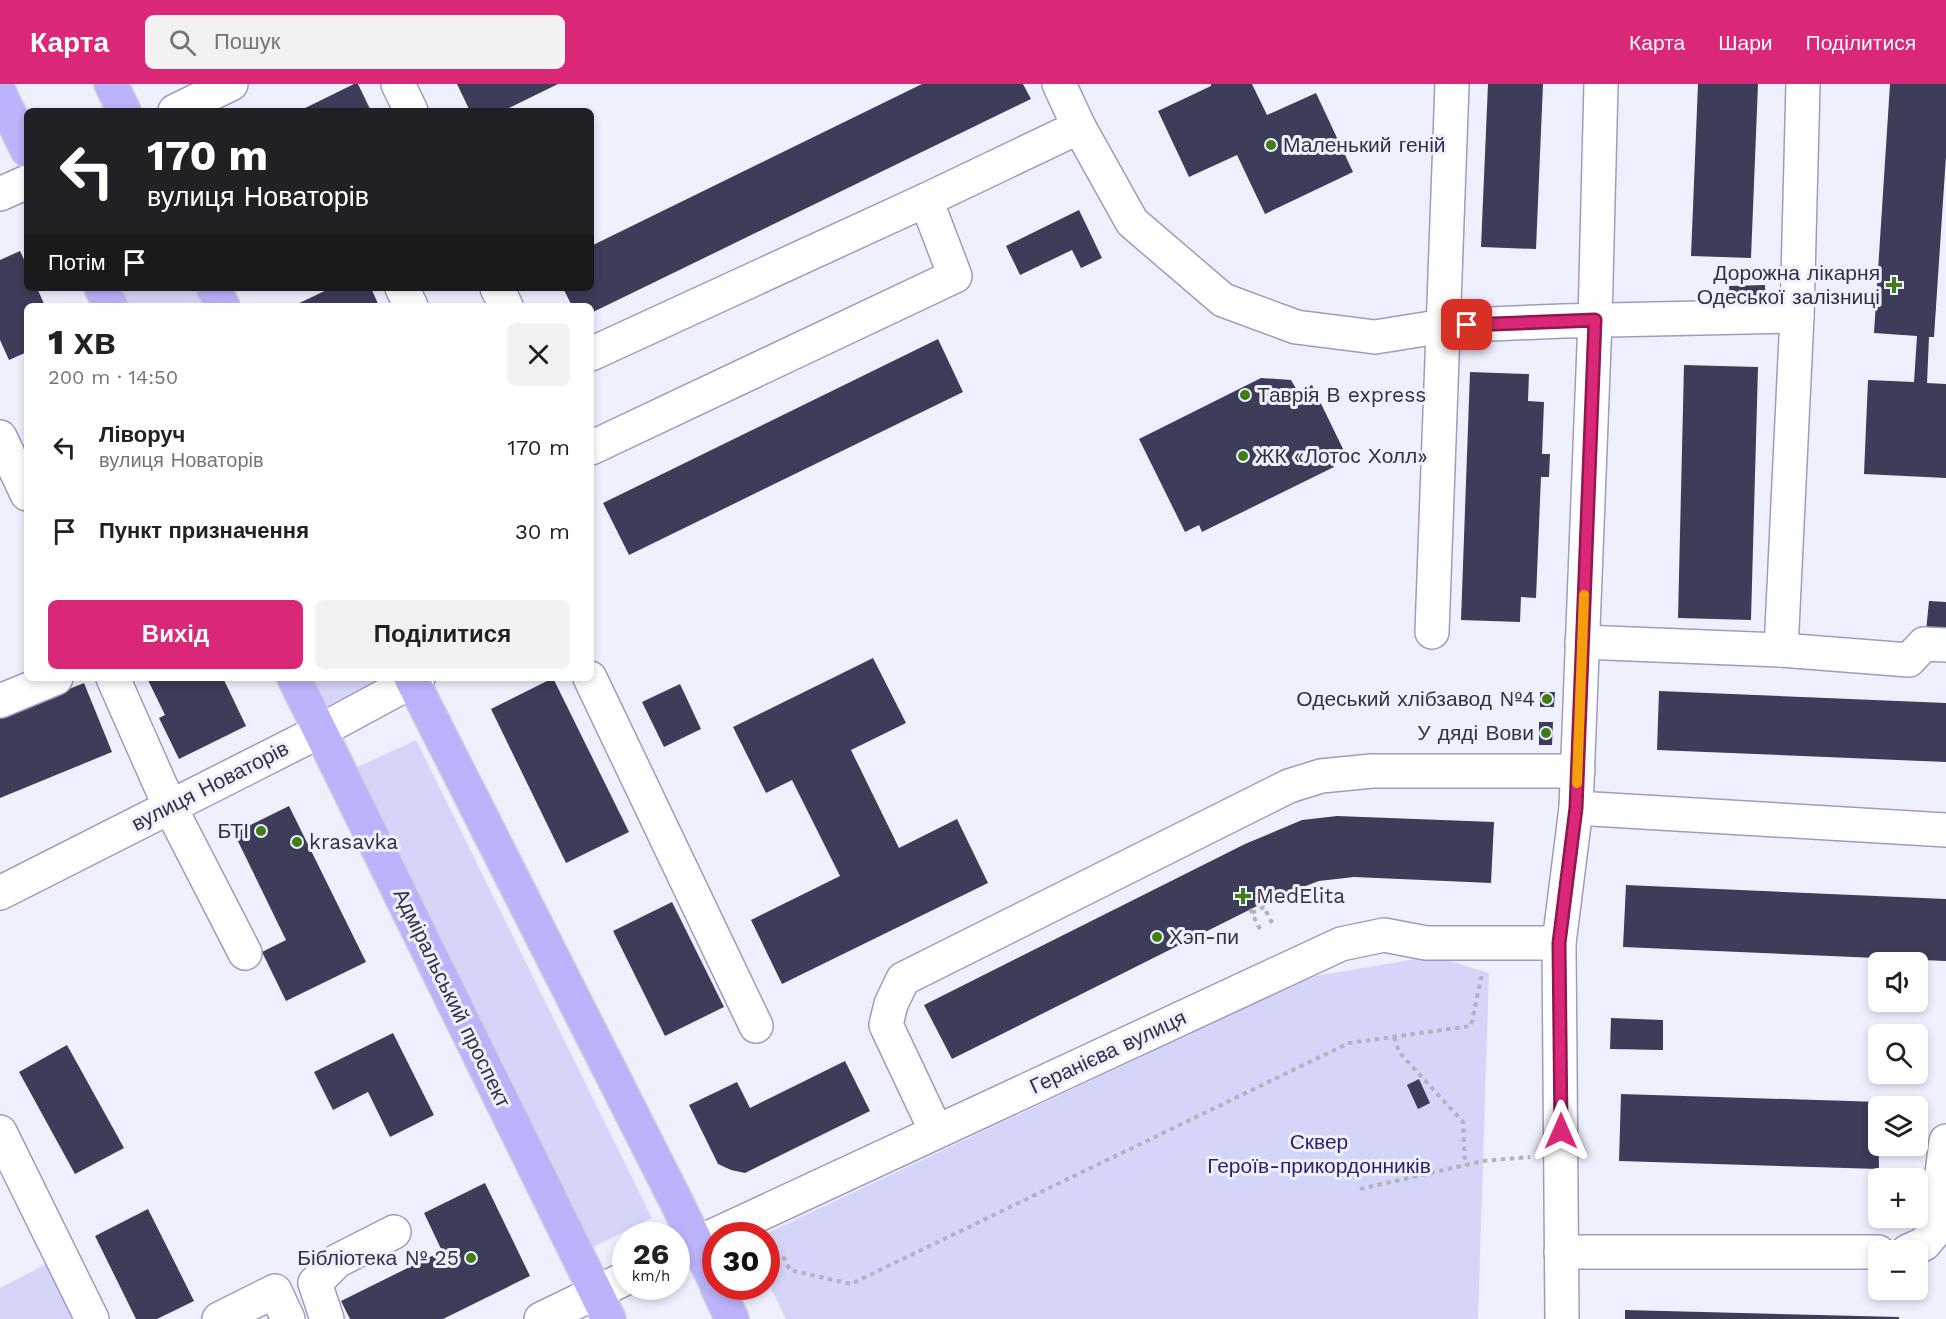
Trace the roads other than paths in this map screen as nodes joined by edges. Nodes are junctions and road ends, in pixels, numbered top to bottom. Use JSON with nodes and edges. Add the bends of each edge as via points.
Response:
{"nodes":[{"id":1,"x":111,"y":84,"type":"edge"},
{"id":2,"x":231,"y":84,"type":"edge"},
{"id":3,"x":398,"y":84,"type":"edge"},
{"id":4,"x":1059,"y":84,"type":"edge"},
{"id":5,"x":1452,"y":84,"type":"edge"},
{"id":6,"x":1601,"y":84,"type":"edge"},
{"id":7,"x":1803,"y":84,"type":"edge"},
{"id":8,"x":0,"y":94,"type":"edge"},
{"id":9,"x":123,"y":108,"type":"edge"},
{"id":10,"x":181,"y":108,"type":"edge"},
{"id":11,"x":410,"y":108,"type":"edge"},
{"id":12,"x":1079,"y":127,"type":"junction"},
{"id":13,"x":24,"y":144,"type":"edge"},
{"id":14,"x":24,"y":183,"type":"edge"},
{"id":15,"x":0,"y":194,"type":"edge"},
{"id":16,"x":926,"y":200,"type":"junction"},
{"id":17,"x":1797,"y":316,"type":"junction"},
{"id":18,"x":1595,"y":320,"type":"junction"},
{"id":19,"x":1444,"y":326,"type":"junction"},
{"id":20,"x":594,"y":353,"type":"edge"},
{"id":21,"x":0,"y":437,"type":"edge"},
{"id":22,"x":594,"y":447,"type":"edge"},
{"id":23,"x":24,"y":488,"type":"edge"},
{"id":24,"x":1432,"y":632,"type":"dead end"},
{"id":25,"x":1582,"y":642,"type":"junction"},
{"id":26,"x":1946,"y":645,"type":"edge"},
{"id":27,"x":1781,"y":650,"type":"junction"},
{"id":28,"x":49,"y":681,"type":"edge"},
{"id":29,"x":114,"y":681,"type":"edge"},
{"id":30,"x":296,"y":681,"type":"edge"},
{"id":31,"x":410,"y":681,"type":"edge"},
{"id":32,"x":415,"y":681,"type":"edge"},
{"id":33,"x":591,"y":681,"type":"edge"},
{"id":34,"x":0,"y":701,"type":"edge"},
{"id":35,"x":320,"y":730,"type":"junction"},
{"id":36,"x":1578,"y":771,"type":"junction"},
{"id":37,"x":170,"y":807,"type":"junction"},
{"id":38,"x":1576,"y":808,"type":"junction"},
{"id":39,"x":1946,"y":830,"type":"edge"},
{"id":40,"x":0,"y":893,"type":"edge"},
{"id":41,"x":1559,"y":943,"type":"junction"},
{"id":42,"x":245,"y":953,"type":"dead end"},
{"id":43,"x":756,"y":1026,"type":"dead end"},
{"id":44,"x":936,"y":1131,"type":"junction"},
{"id":45,"x":0,"y":1132,"type":"edge"},
{"id":46,"x":1946,"y":1141,"type":"edge"},
{"id":47,"x":675,"y":1222,"type":"edge"},
{"id":48,"x":394,"y":1232,"type":"dead end"},
{"id":49,"x":1927,"y":1240,"type":"edge"},
{"id":50,"x":690,"y":1247,"type":"edge"},
{"id":51,"x":690,"y":1252,"type":"edge"},
{"id":52,"x":1561,"y":1252,"type":"junction"},
{"id":53,"x":1868,"y":1252,"type":"edge"},
{"id":54,"x":702,"y":1267,"type":"edge"},
{"id":55,"x":723,"y":1300,"type":"edge"},
{"id":56,"x":603,"y":1306,"type":"edge"},
{"id":57,"x":92,"y":1319,"type":"edge"},
{"id":58,"x":219,"y":1319,"type":"edge"},
{"id":59,"x":288,"y":1319,"type":"edge"},
{"id":60,"x":327,"y":1319,"type":"edge"},
{"id":61,"x":541,"y":1319,"type":"edge"},
{"id":62,"x":732,"y":1319,"type":"edge"},
{"id":63,"x":1562,"y":1319,"type":"edge"}],
"edges":[{"from":1,"to":9,"type":"main road"},
{"from":2,"to":10,"type":"street"},
{"from":3,"to":11,"type":"street"},
{"from":4,"to":12,"type":"street"},
{"from":5,"to":19,"type":"street"},
{"from":6,"to":18,"type":"street"},
{"from":7,"to":17,"type":"street"},
{"from":8,"to":13,"type":"main road"},
{"from":12,"to":16,"type":"street"},
{"from":12,"to":19,"type":"street","via":[[1132,222],[1223,300],[1296,327],[1375,337]]},
{"from":14,"to":15,"type":"street"},
{"from":16,"to":20,"type":"street"},
{"from":16,"to":22,"type":"street","via":[[955,276]]},
{"from":17,"to":18,"type":"street"},
{"from":17,"to":27,"type":"street"},
{"from":18,"to":19,"type":"street"},
{"from":18,"to":25,"type":"street"},
{"from":19,"to":24,"type":"street"},
{"from":21,"to":23,"type":"street"},
{"from":25,"to":27,"type":"street"},
{"from":25,"to":36,"type":"street"},
{"from":26,"to":27,"type":"street","via":[[1924,644],[1910,660]]},
{"from":28,"to":34,"type":"street"},
{"from":29,"to":37,"type":"street"},
{"from":30,"to":35,"type":"main road","name":"Адміральський проспект"},
{"from":31,"to":35,"type":"street","name":"вулиця Новаторів"},
{"from":32,"to":47,"type":"main road"},
{"from":33,"to":43,"type":"street"},
{"from":35,"to":37,"type":"street","name":"вулиця Новаторів"},
{"from":35,"to":56,"type":"main road","name":"Адміральський проспект"},
{"from":36,"to":38,"type":"street"},
{"from":36,"to":44,"type":"street","via":[[1372,771],[1321,776],[1289,786],[903,979],[886,1026]]},
{"from":37,"to":40,"type":"street","name":"вулиця Новаторів"},
{"from":37,"to":42,"type":"street"},
{"from":38,"to":39,"type":"street"},
{"from":38,"to":41,"type":"street"},
{"from":41,"to":44,"type":"street","name":"Геранієва вулиця","via":[[1426,943],[1383,935],[1341,944]]},
{"from":41,"to":52,"type":"street"},
{"from":44,"to":50,"type":"street","name":"Геранієва вулиця"},
{"from":45,"to":57,"type":"street"},
{"from":46,"to":49,"type":"street","via":[[1935,1231]]},
{"from":48,"to":60,"type":"street","via":[[338,1261],[315,1283]]},
{"from":51,"to":54,"type":"main road"},
{"from":52,"to":53,"type":"street"},
{"from":52,"to":63,"type":"street"},
{"from":55,"to":62,"type":"main road"},
{"from":56,"to":61,"type":"street"},
{"from":58,"to":59,"type":"street","via":[[274,1291]]}]}
